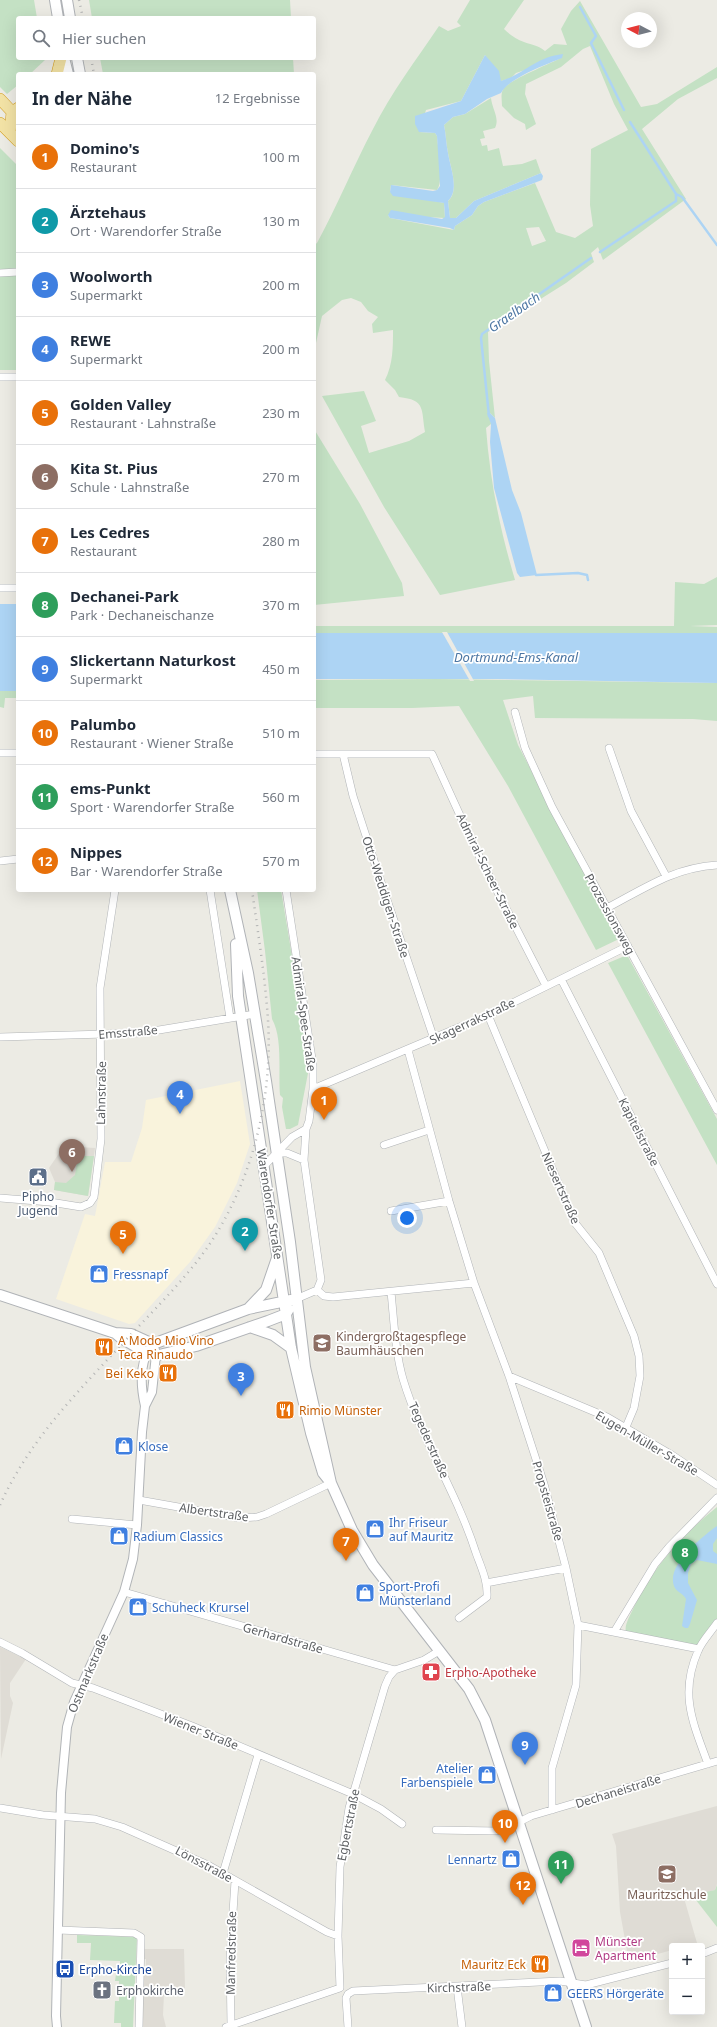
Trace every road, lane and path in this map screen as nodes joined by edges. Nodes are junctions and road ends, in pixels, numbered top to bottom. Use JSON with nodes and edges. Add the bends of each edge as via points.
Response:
{"nodes":[{"id":1,"x":55,"y":0,"type":"edge"},
{"id":2,"x":67,"y":0,"type":"edge"},
{"id":3,"x":58,"y":16,"type":"edge"},
{"id":4,"x":70,"y":16,"type":"edge"},
{"id":5,"x":60,"y":60,"type":"edge"},
{"id":6,"x":64,"y":60,"type":"edge"},
{"id":7,"x":77,"y":60,"type":"edge"},
{"id":8,"x":58,"y":72,"type":"edge"},
{"id":9,"x":68,"y":72,"type":"edge"},
{"id":10,"x":80,"y":72,"type":"edge"},
{"id":11,"x":0,"y":100,"type":"edge"},
{"id":12,"x":16,"y":113,"type":"edge"},
{"id":13,"x":0,"y":123,"type":"edge"},
{"id":14,"x":10,"y":133,"type":"junction"},
{"id":15,"x":16,"y":139,"type":"edge"},
{"id":16,"x":16,"y":272,"type":"edge"},
{"id":17,"x":0,"y":273,"type":"edge"},
{"id":18,"x":0,"y":377,"type":"edge"},
{"id":19,"x":16,"y":378,"type":"edge"},
{"id":20,"x":0,"y":588,"type":"edge"},
{"id":21,"x":16,"y":588,"type":"edge"},
{"id":22,"x":515,"y":712,"type":"dead end"},
{"id":23,"x":609,"y":748,"type":"dead end"},
{"id":24,"x":0,"y":753,"type":"edge"},
{"id":25,"x":16,"y":753,"type":"edge"},
{"id":26,"x":316,"y":754,"type":"edge"},
{"id":27,"x":343,"y":754,"type":"junction"},
{"id":28,"x":16,"y":859,"type":"edge"},
{"id":29,"x":0,"y":861,"type":"edge"},
{"id":30,"x":717,"y":865,"type":"edge"},
{"id":31,"x":666,"y":876,"type":"junction"},
{"id":32,"x":115,"y":892,"type":"edge"},
{"id":33,"x":210,"y":892,"type":"edge"},
{"id":34,"x":230,"y":892,"type":"edge"},
{"id":35,"x":286,"y":892,"type":"edge"},
{"id":36,"x":607,"y":908,"type":"junction"},
{"id":37,"x":235,"y":919,"type":"junction"},
{"id":38,"x":628,"y":946,"type":"junction"},
{"id":39,"x":561,"y":979,"type":"junction"},
{"id":40,"x":546,"y":986,"type":"junction"},
{"id":41,"x":255,"y":1014,"type":"junction"},
{"id":42,"x":488,"y":1014,"type":"junction"},
{"id":43,"x":241,"y":1016,"type":"junction"},
{"id":44,"x":230,"y":1018,"type":"junction"},
{"id":45,"x":102,"y":1035,"type":"junction"},
{"id":46,"x":0,"y":1037,"type":"edge"},
{"id":47,"x":434,"y":1038,"type":"junction"},
{"id":48,"x":408,"y":1050,"type":"junction"},
{"id":49,"x":313,"y":1089,"type":"junction"},
{"id":50,"x":717,"y":1110,"type":"edge"},
{"id":51,"x":306,"y":1130,"type":"junction"},
{"id":52,"x":429,"y":1130,"type":"junction"},
{"id":53,"x":384,"y":1144,"type":"dead end"},
{"id":54,"x":277,"y":1153,"type":"junction"},
{"id":55,"x":304,"y":1160,"type":"junction"},
{"id":56,"x":264,"y":1166,"type":"junction"},
{"id":57,"x":0,"y":1198,"type":"edge"},
{"id":58,"x":449,"y":1201,"type":"junction"},
{"id":59,"x":391,"y":1211,"type":"dead end"},
{"id":60,"x":278,"y":1256,"type":"junction"},
{"id":61,"x":474,"y":1283,"type":"junction"},
{"id":62,"x":717,"y":1284,"type":"edge"},
{"id":63,"x":317,"y":1290,"type":"junction"},
{"id":64,"x":391,"y":1292,"type":"junction"},
{"id":65,"x":0,"y":1295,"type":"edge"},
{"id":66,"x":296,"y":1298,"type":"junction"},
{"id":67,"x":285,"y":1302,"type":"junction"},
{"id":68,"x":248,"y":1309,"type":"junction"},
{"id":69,"x":286,"y":1314,"type":"junction"},
{"id":70,"x":250,"y":1327,"type":"junction"},
{"id":71,"x":115,"y":1333,"type":"junction"},
{"id":72,"x":153,"y":1344,"type":"junction"},
{"id":73,"x":291,"y":1348,"type":"junction"},
{"id":74,"x":152,"y":1354,"type":"junction"},
{"id":75,"x":509,"y":1376,"type":"junction"},
{"id":76,"x":626,"y":1427,"type":"junction"},
{"id":77,"x":331,"y":1483,"type":"junction"},
{"id":78,"x":717,"y":1485,"type":"edge"},
{"id":79,"x":717,"y":1498,"type":"edge"},
{"id":80,"x":138,"y":1500,"type":"junction"},
{"id":81,"x":72,"y":1519,"type":"dead end"},
{"id":82,"x":137,"y":1525,"type":"junction"},
{"id":83,"x":566,"y":1568,"type":"junction"},
{"id":84,"x":486,"y":1583,"type":"junction"},
{"id":85,"x":124,"y":1592,"type":"junction"},
{"id":86,"x":459,"y":1618,"type":"dead end"},
{"id":87,"x":717,"y":1623,"type":"edge"},
{"id":88,"x":578,"y":1625,"type":"junction"},
{"id":89,"x":614,"y":1632,"type":"junction"},
{"id":90,"x":0,"y":1642,"type":"edge"},
{"id":91,"x":699,"y":1650,"type":"junction"},
{"id":92,"x":439,"y":1651,"type":"junction"},
{"id":93,"x":395,"y":1670,"type":"junction"},
{"id":94,"x":81,"y":1685,"type":"junction"},
{"id":95,"x":258,"y":1754,"type":"junction"},
{"id":96,"x":717,"y":1761,"type":"edge"},
{"id":97,"x":708,"y":1764,"type":"junction"},
{"id":98,"x":353,"y":1794,"type":"junction"},
{"id":99,"x":0,"y":1808,"type":"edge"},
{"id":100,"x":552,"y":1810,"type":"junction"},
{"id":101,"x":61,"y":1816,"type":"junction"},
{"id":102,"x":519,"y":1822,"type":"junction"},
{"id":103,"x":402,"y":1824,"type":"dead end"},
{"id":104,"x":436,"y":1830,"type":"dead end"},
{"id":105,"x":223,"y":1873,"type":"junction"},
{"id":106,"x":235,"y":1880,"type":"junction"},
{"id":107,"x":58,"y":1930,"type":"junction"},
{"id":108,"x":338,"y":1936,"type":"junction"},
{"id":109,"x":717,"y":1948,"type":"edge"},
{"id":110,"x":705,"y":1953,"type":"edge"},
{"id":111,"x":669,"y":1964,"type":"edge"},
{"id":112,"x":571,"y":1983,"type":"junction"},
{"id":113,"x":457,"y":1987,"type":"junction"},
{"id":114,"x":56,"y":2016,"type":"junction"},
{"id":115,"x":229,"y":2026,"type":"edge"},
{"id":116,"x":52,"y":2027,"type":"edge"},
{"id":117,"x":57,"y":2027,"type":"edge"},
{"id":118,"x":139,"y":2027,"type":"edge"},
{"id":119,"x":348,"y":2027,"type":"edge"},
{"id":120,"x":462,"y":2027,"type":"edge"},
{"id":121,"x":586,"y":2027,"type":"edge"}],
"edges":[{"from":1,"to":3,"type":"main road"},
{"from":2,"to":4,"type":"main road"},
{"from":5,"to":8,"type":"highway"},
{"from":6,"to":9,"type":"main road"},
{"from":7,"to":10,"type":"main road"},
{"from":11,"to":12,"type":"highway"},
{"from":12,"to":14,"type":"highway"},
{"from":13,"to":14,"type":"highway"},
{"from":14,"to":15,"type":"highway"},
{"from":16,"to":17,"type":"street"},
{"from":18,"to":19,"type":"street"},
{"from":20,"to":21,"type":"street"},
{"from":22,"to":36,"type":"street","name":"Prozessionsweg","via":[[525,748],[552,807]]},
{"from":23,"to":31,"type":"street","via":[[631,811]]},
{"from":24,"to":25,"type":"street"},
{"from":26,"to":27,"type":"street"},
{"from":27,"to":40,"type":"street","name":"Admiral-Scheer-Straße","via":[[432,754],[474,846]]},
{"from":27,"to":47,"type":"street","name":"Otto-Weddigen-Straße","via":[[353,796]]},
{"from":28,"to":29,"type":"street"},
{"from":30,"to":31,"type":"street","via":[[699,866]]},
{"from":31,"to":36,"type":"street"},
{"from":32,"to":45,"type":"street","name":"Lahnstraße","via":[[100,988]]},
{"from":33,"to":44,"type":"street"},
{"from":34,"to":37,"type":"main road","name":"Warendorfer Straße"},
{"from":35,"to":49,"type":"street","name":"Admiral-Spee-Straße","via":[[312,1055]]},
{"from":36,"to":38,"type":"street","name":"Prozessionsweg"},
{"from":37,"to":41,"type":"main road","name":"Warendorfer Straße"},
{"from":37,"to":43,"type":"main road","name":"Warendorfer Straße"},
{"from":38,"to":39,"type":"street","name":"Skagerrakstraße"},
{"from":38,"to":50,"type":"street","name":"Prozessionsweg"},
{"from":39,"to":40,"type":"street","name":"Skagerrakstraße"},
{"from":39,"to":62,"type":"street","name":"Kapitelstraße"},
{"from":40,"to":42,"type":"street","name":"Skagerrakstraße"},
{"from":41,"to":43,"type":"street","name":"Emsstraße"},
{"from":41,"to":54,"type":"main road","name":"Warendorfer Straße"},
{"from":42,"to":47,"type":"street","name":"Skagerrakstraße"},
{"from":42,"to":76,"type":"street","name":"Niesertstraße","via":[[575,1223],[599,1253],[634,1336],[640,1376],[634,1408]]},
{"from":43,"to":44,"type":"street","name":"Emsstraße"},
{"from":43,"to":56,"type":"main road","name":"Warendorfer Straße"},
{"from":44,"to":45,"type":"street","name":"Emsstraße","via":[[141,1033]]},
{"from":45,"to":46,"type":"street","name":"Emsstraße"},
{"from":45,"to":57,"type":"street","name":"Lahnstraße","via":[[101,1139],[98,1175],[92,1200],[86,1207],[81,1207]]},
{"from":47,"to":48,"type":"street","name":"Skagerrakstraße"},
{"from":48,"to":49,"type":"street","name":"Skagerrakstraße"},
{"from":48,"to":52,"type":"street","name":"Propsteistraße"},
{"from":49,"to":51,"type":"street","name":"Admiral-Spee-Straße"},
{"from":51,"to":54,"type":"street","via":[[292,1137]]},
{"from":51,"to":55,"type":"street"},
{"from":52,"to":53,"type":"street"},
{"from":52,"to":58,"type":"street","name":"Propsteistraße"},
{"from":54,"to":55,"type":"street","name":"Warendorfer Straße","via":[[287,1153]]},
{"from":54,"to":56,"type":"street"},
{"from":54,"to":66,"type":"main road","name":"Warendorfer Straße"},
{"from":55,"to":63,"type":"street","via":[[321,1280]]},
{"from":56,"to":60,"type":"main road","name":"Warendorfer Straße"},
{"from":58,"to":59,"type":"street"},
{"from":58,"to":61,"type":"street","name":"Propsteistraße"},
{"from":60,"to":67,"type":"main road","name":"Warendorfer Straße"},
{"from":60,"to":68,"type":"main road","via":[[266,1290]]},
{"from":61,"to":64,"type":"street"},
{"from":61,"to":75,"type":"street","name":"Propsteistraße"},
{"from":63,"to":64,"type":"street","via":[[324,1296],[333,1297]]},
{"from":63,"to":66,"type":"street"},
{"from":64,"to":84,"type":"street","name":"Tegederstraße","via":[[403,1379],[419,1421],[451,1487]]},
{"from":65,"to":71,"type":"main road"},
{"from":66,"to":67,"type":"main road"},
{"from":66,"to":69,"type":"main road"},
{"from":66,"to":77,"type":"main road","name":"Warendorfer Straße","via":[[305,1367]]},
{"from":67,"to":68,"type":"main road"},
{"from":67,"to":69,"type":"main road","name":"Warendorfer Straße"},
{"from":68,"to":72,"type":"main road"},
{"from":69,"to":70,"type":"main road"},
{"from":69,"to":73,"type":"main road","name":"Warendorfer Straße"},
{"from":70,"to":73,"type":"main road","via":[[273,1335]]},
{"from":70,"to":74,"type":"main road","via":[[196,1346]]},
{"from":71,"to":72,"type":"main road","via":[[131,1334]]},
{"from":71,"to":74,"type":"main road"},
{"from":72,"to":74,"type":"street","name":"Ostmarkstraße"},
{"from":73,"to":77,"type":"main road","name":"Warendorfer Straße","via":[[314,1447],[322,1473]]},
{"from":74,"to":80,"type":"street","name":"Ostmarkstraße","via":[[152,1392],[145,1406]]},
{"from":75,"to":76,"type":"street","name":"Eugen-Müller-Straße"},
{"from":75,"to":83,"type":"street","name":"Propsteistraße","via":[[544,1484]]},
{"from":76,"to":78,"type":"street","name":"Eugen-Müller-Straße"},
{"from":77,"to":80,"type":"street","name":"Albertstraße","via":[[257,1517],[233,1517]]},
{"from":77,"to":92,"type":"main road","name":"Warendorfer Straße","via":[[352,1530],[373,1565]]},
{"from":79,"to":89,"type":"street","via":[[668,1547]]},
{"from":80,"to":82,"type":"street","name":"Ostmarkstraße"},
{"from":81,"to":82,"type":"street"},
{"from":82,"to":85,"type":"street","name":"Ostmarkstraße","via":[[133,1559]]},
{"from":83,"to":84,"type":"street"},
{"from":83,"to":88,"type":"street","name":"Propsteistraße"},
{"from":84,"to":86,"type":"street","via":[[487,1596]]},
{"from":85,"to":93,"type":"street","name":"Gerhardstraße"},
{"from":85,"to":94,"type":"street","name":"Ostmarkstraße"},
{"from":87,"to":91,"type":"street"},
{"from":88,"to":89,"type":"street"},
{"from":88,"to":100,"type":"street","name":"Propsteistraße","via":[[576,1685],[552,1768]]},
{"from":89,"to":91,"type":"street"},
{"from":90,"to":94,"type":"street","name":"Wiener Straße","via":[[66,1680]]},
{"from":91,"to":97,"type":"street","via":[[692,1667],[688,1694],[691,1715]]},
{"from":92,"to":93,"type":"street","via":[[424,1660]]},
{"from":92,"to":102,"type":"main road","name":"Warendorfer Straße","via":[[468,1689],[486,1721]]},
{"from":93,"to":98,"type":"street","name":"Egbertstraße","via":[[385,1686]]},
{"from":94,"to":95,"type":"street","name":"Wiener Straße"},
{"from":94,"to":101,"type":"street","name":"Ostmarkstraße","via":[[72,1705],[67,1727]]},
{"from":95,"to":98,"type":"street","name":"Wiener Straße"},
{"from":95,"to":105,"type":"street"},
{"from":96,"to":97,"type":"street","name":"Dechaneistraße"},
{"from":97,"to":100,"type":"street","name":"Dechaneistraße"},
{"from":98,"to":103,"type":"street","name":"Wiener Straße"},
{"from":98,"to":108,"type":"street","name":"Egbertstraße","via":[[340,1867]]},
{"from":99,"to":101,"type":"street","name":"Lönsstraße"},
{"from":100,"to":102,"type":"street","name":"Dechaneistraße"},
{"from":101,"to":105,"type":"street","name":"Lönsstraße","via":[[95,1819],[122,1827]]},
{"from":101,"to":107,"type":"street","name":"Ostmarkstraße"},
{"from":102,"to":104,"type":"street","via":[[497,1831]]},
{"from":102,"to":112,"type":"main road","name":"Warendorfer Straße"},
{"from":105,"to":106,"type":"street","name":"Lönsstraße"},
{"from":106,"to":108,"type":"street","name":"Lönsstraße"},
{"from":106,"to":115,"type":"street","name":"Manfredstraße"},
{"from":107,"to":114,"type":"street","name":"Ostmarkstraße"},
{"from":107,"to":118,"type":"street","via":[[134,1933],[141,1937]]},
{"from":108,"to":115,"type":"street","name":"Egbertstraße","via":[[340,1988]]},
{"from":109,"to":110,"type":"street"},
{"from":111,"to":112,"type":"street","name":"Kirchstraße","via":[[586,1985]]},
{"from":112,"to":113,"type":"street","name":"Kirchstraße","via":[[560,1981]]},
{"from":112,"to":121,"type":"main road","name":"Warendorfer Straße"},
{"from":113,"to":119,"type":"street","name":"Kirchstraße","via":[[353,1991],[348,1994],[346,2002]]},
{"from":113,"to":120,"type":"street"},
{"from":114,"to":116,"type":"street","name":"Ostmarkstraße"},
{"from":114,"to":117,"type":"street","name":"Ostmarkstraße"}]}
